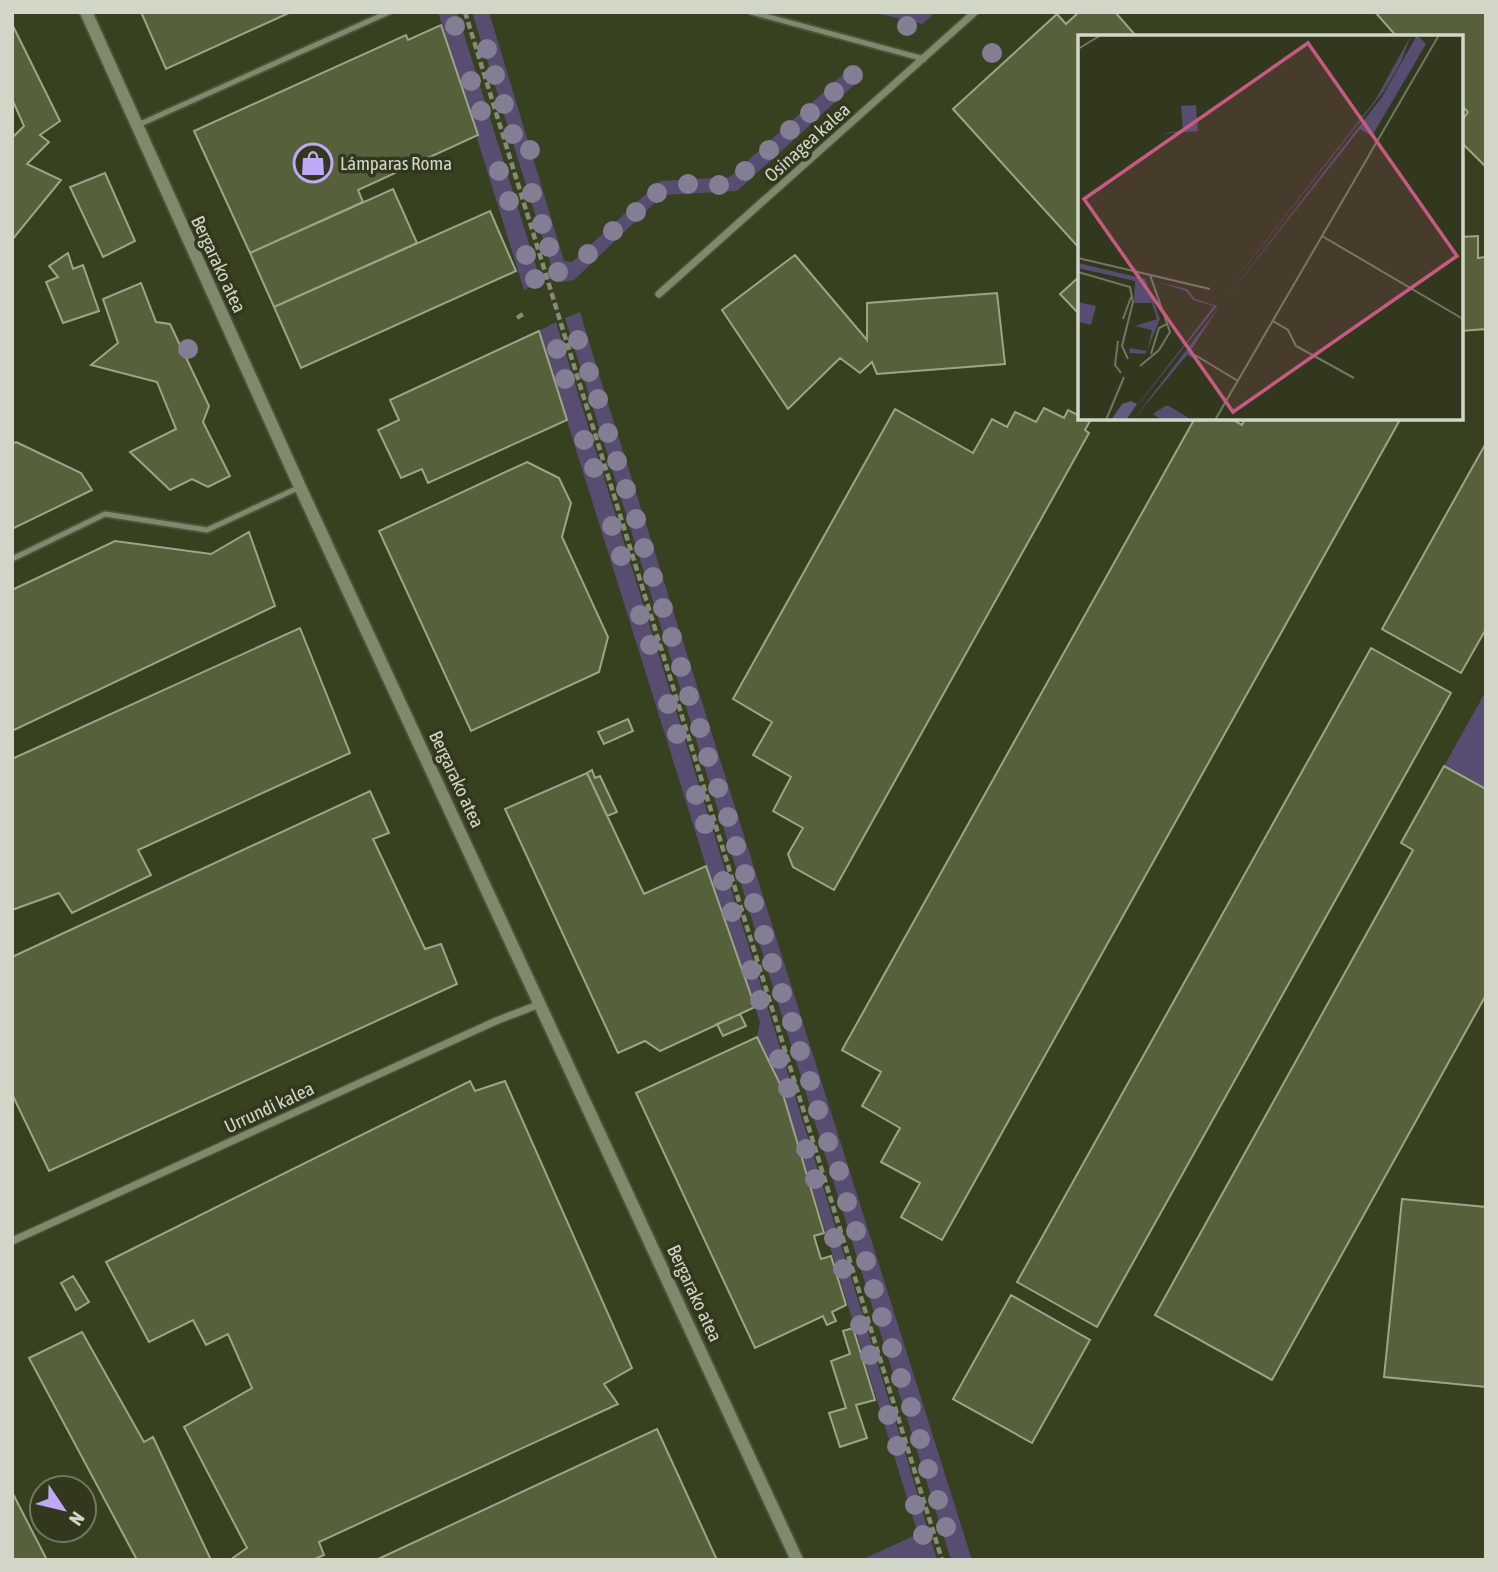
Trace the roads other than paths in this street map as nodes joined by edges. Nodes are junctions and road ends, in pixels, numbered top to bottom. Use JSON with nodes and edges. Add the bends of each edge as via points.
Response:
{"nodes":[{"id":1,"x":86,"y":12,"type":"edge"},
{"id":2,"x":389,"y":12,"type":"edge"},
{"id":3,"x":751,"y":12,"type":"edge"},
{"id":4,"x":975,"y":12,"type":"edge"},
{"id":5,"x":924,"y":59,"type":"junction"},
{"id":6,"x":135,"y":127,"type":"junction"},
{"id":7,"x":659,"y":294,"type":"dead end"},
{"id":8,"x":300,"y":487,"type":"junction"},
{"id":9,"x":12,"y":559,"type":"edge"},
{"id":10,"x":540,"y":1003,"type":"junction"},
{"id":11,"x":12,"y":1241,"type":"edge"},
{"id":12,"x":797,"y":1560,"type":"edge"}],
"edges":[{"from":1,"to":6,"type":"street","name":"Bergarako atea"},
{"from":2,"to":6,"type":"lane"},
{"from":3,"to":5,"type":"lane"},
{"from":4,"to":5,"type":"street","name":"Osinagea kalea"},
{"from":5,"to":7,"type":"street","name":"Osinagea kalea"},
{"from":6,"to":8,"type":"street","name":"Bergarako atea"},
{"from":8,"to":9,"type":"lane","via":[[206,530],[105,514]]},
{"from":8,"to":10,"type":"street","name":"Bergarako atea"},
{"from":10,"to":11,"type":"street","name":"Urrundi kalea"},
{"from":10,"to":12,"type":"street","name":"Bergarako atea"}]}
